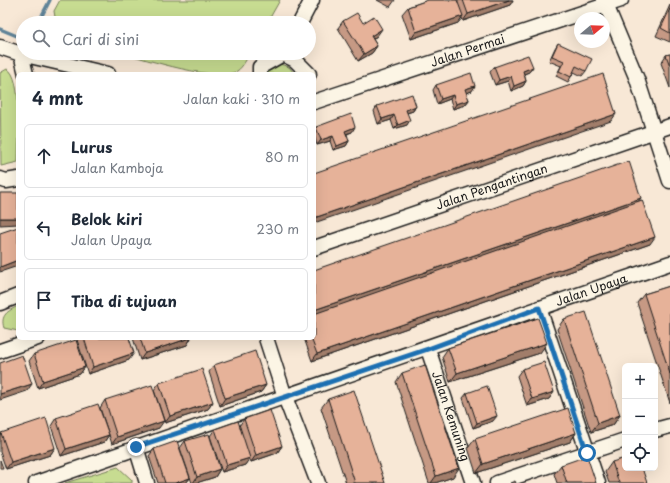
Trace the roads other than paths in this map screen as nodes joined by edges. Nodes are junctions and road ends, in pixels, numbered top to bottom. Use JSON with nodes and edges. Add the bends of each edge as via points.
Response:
{"nodes":[{"id":1,"x":312,"y":0,"type":"edge"},
{"id":2,"x":621,"y":0,"type":"edge"},
{"id":3,"x":605,"y":3,"type":"edge"},
{"id":4,"x":304,"y":16,"type":"edge"},
{"id":5,"x":2,"y":52,"type":"edge"},
{"id":6,"x":16,"y":53,"type":"edge"},
{"id":7,"x":23,"y":60,"type":"edge"},
{"id":8,"x":48,"y":60,"type":"edge"},
{"id":9,"x":272,"y":60,"type":"edge"},
{"id":10,"x":295,"y":60,"type":"edge"},
{"id":11,"x":26,"y":72,"type":"edge"},
{"id":12,"x":99,"y":72,"type":"edge"},
{"id":13,"x":260,"y":72,"type":"edge"},
{"id":14,"x":307,"y":72,"type":"edge"},
{"id":15,"x":316,"y":101,"type":"edge"},
{"id":16,"x":670,"y":126,"type":"edge"},
{"id":17,"x":653,"y":132,"type":"junction"},
{"id":18,"x":0,"y":179,"type":"edge"},
{"id":19,"x":16,"y":179,"type":"edge"},
{"id":20,"x":670,"y":181,"type":"edge"},
{"id":21,"x":316,"y":247,"type":"edge"},
{"id":22,"x":670,"y":263,"type":"edge"},
{"id":23,"x":16,"y":297,"type":"edge"},
{"id":24,"x":0,"y":303,"type":"edge"},
{"id":25,"x":539,"y":308,"type":"junction"},
{"id":26,"x":32,"y":340,"type":"edge"},
{"id":27,"x":267,"y":340,"type":"edge"},
{"id":28,"x":428,"y":349,"type":"junction"},
{"id":29,"x":0,"y":351,"type":"edge"},
{"id":30,"x":285,"y":397,"type":"junction"},
{"id":31,"x":670,"y":426,"type":"edge"},
{"id":32,"x":658,"y":429,"type":"edge"},
{"id":33,"x":622,"y":441,"type":"edge"},
{"id":34,"x":136,"y":447,"type":"junction"},
{"id":35,"x":587,"y":453,"type":"junction"},
{"id":36,"x":36,"y":483,"type":"edge"},
{"id":37,"x":147,"y":483,"type":"edge"},
{"id":38,"x":318,"y":483,"type":"edge"},
{"id":39,"x":473,"y":483,"type":"edge"},
{"id":40,"x":497,"y":483,"type":"edge"},
{"id":41,"x":598,"y":483,"type":"edge"}],
"edges":[{"from":1,"to":4,"type":"street"},
{"from":2,"to":3,"type":"street","name":"Jalan Permai"},
{"from":3,"to":15,"type":"street","name":"Jalan Permai"},
{"from":3,"to":17,"type":"street","via":[[637,79]]},
{"from":5,"to":6,"type":"street"},
{"from":7,"to":11,"type":"street"},
{"from":8,"to":12,"type":"street"},
{"from":9,"to":13,"type":"street","via":[[260,67]]},
{"from":10,"to":14,"type":"street"},
{"from":16,"to":17,"type":"street","name":"Jalan Pengantingan"},
{"from":17,"to":20,"type":"street"},
{"from":17,"to":21,"type":"street","name":"Jalan Pengantingan"},
{"from":18,"to":19,"type":"street"},
{"from":22,"to":25,"type":"street","name":"Jalan Upaya"},
{"from":23,"to":24,"type":"street"},
{"from":25,"to":28,"type":"street","name":"Jalan Upaya"},
{"from":25,"to":35,"type":"street"},
{"from":26,"to":29,"type":"street"},
{"from":27,"to":30,"type":"street"},
{"from":28,"to":30,"type":"street","name":"Jalan Upaya"},
{"from":28,"to":39,"type":"street","name":"Jalan Kemuning"},
{"from":30,"to":34,"type":"street","name":"Jalan Upaya"},
{"from":30,"to":38,"type":"street"},
{"from":31,"to":32,"type":"street"},
{"from":33,"to":35,"type":"street"},
{"from":34,"to":36,"type":"street","name":"Jalan Upaya"},
{"from":34,"to":37,"type":"street"},
{"from":35,"to":40,"type":"street"},
{"from":35,"to":41,"type":"street"}]}
